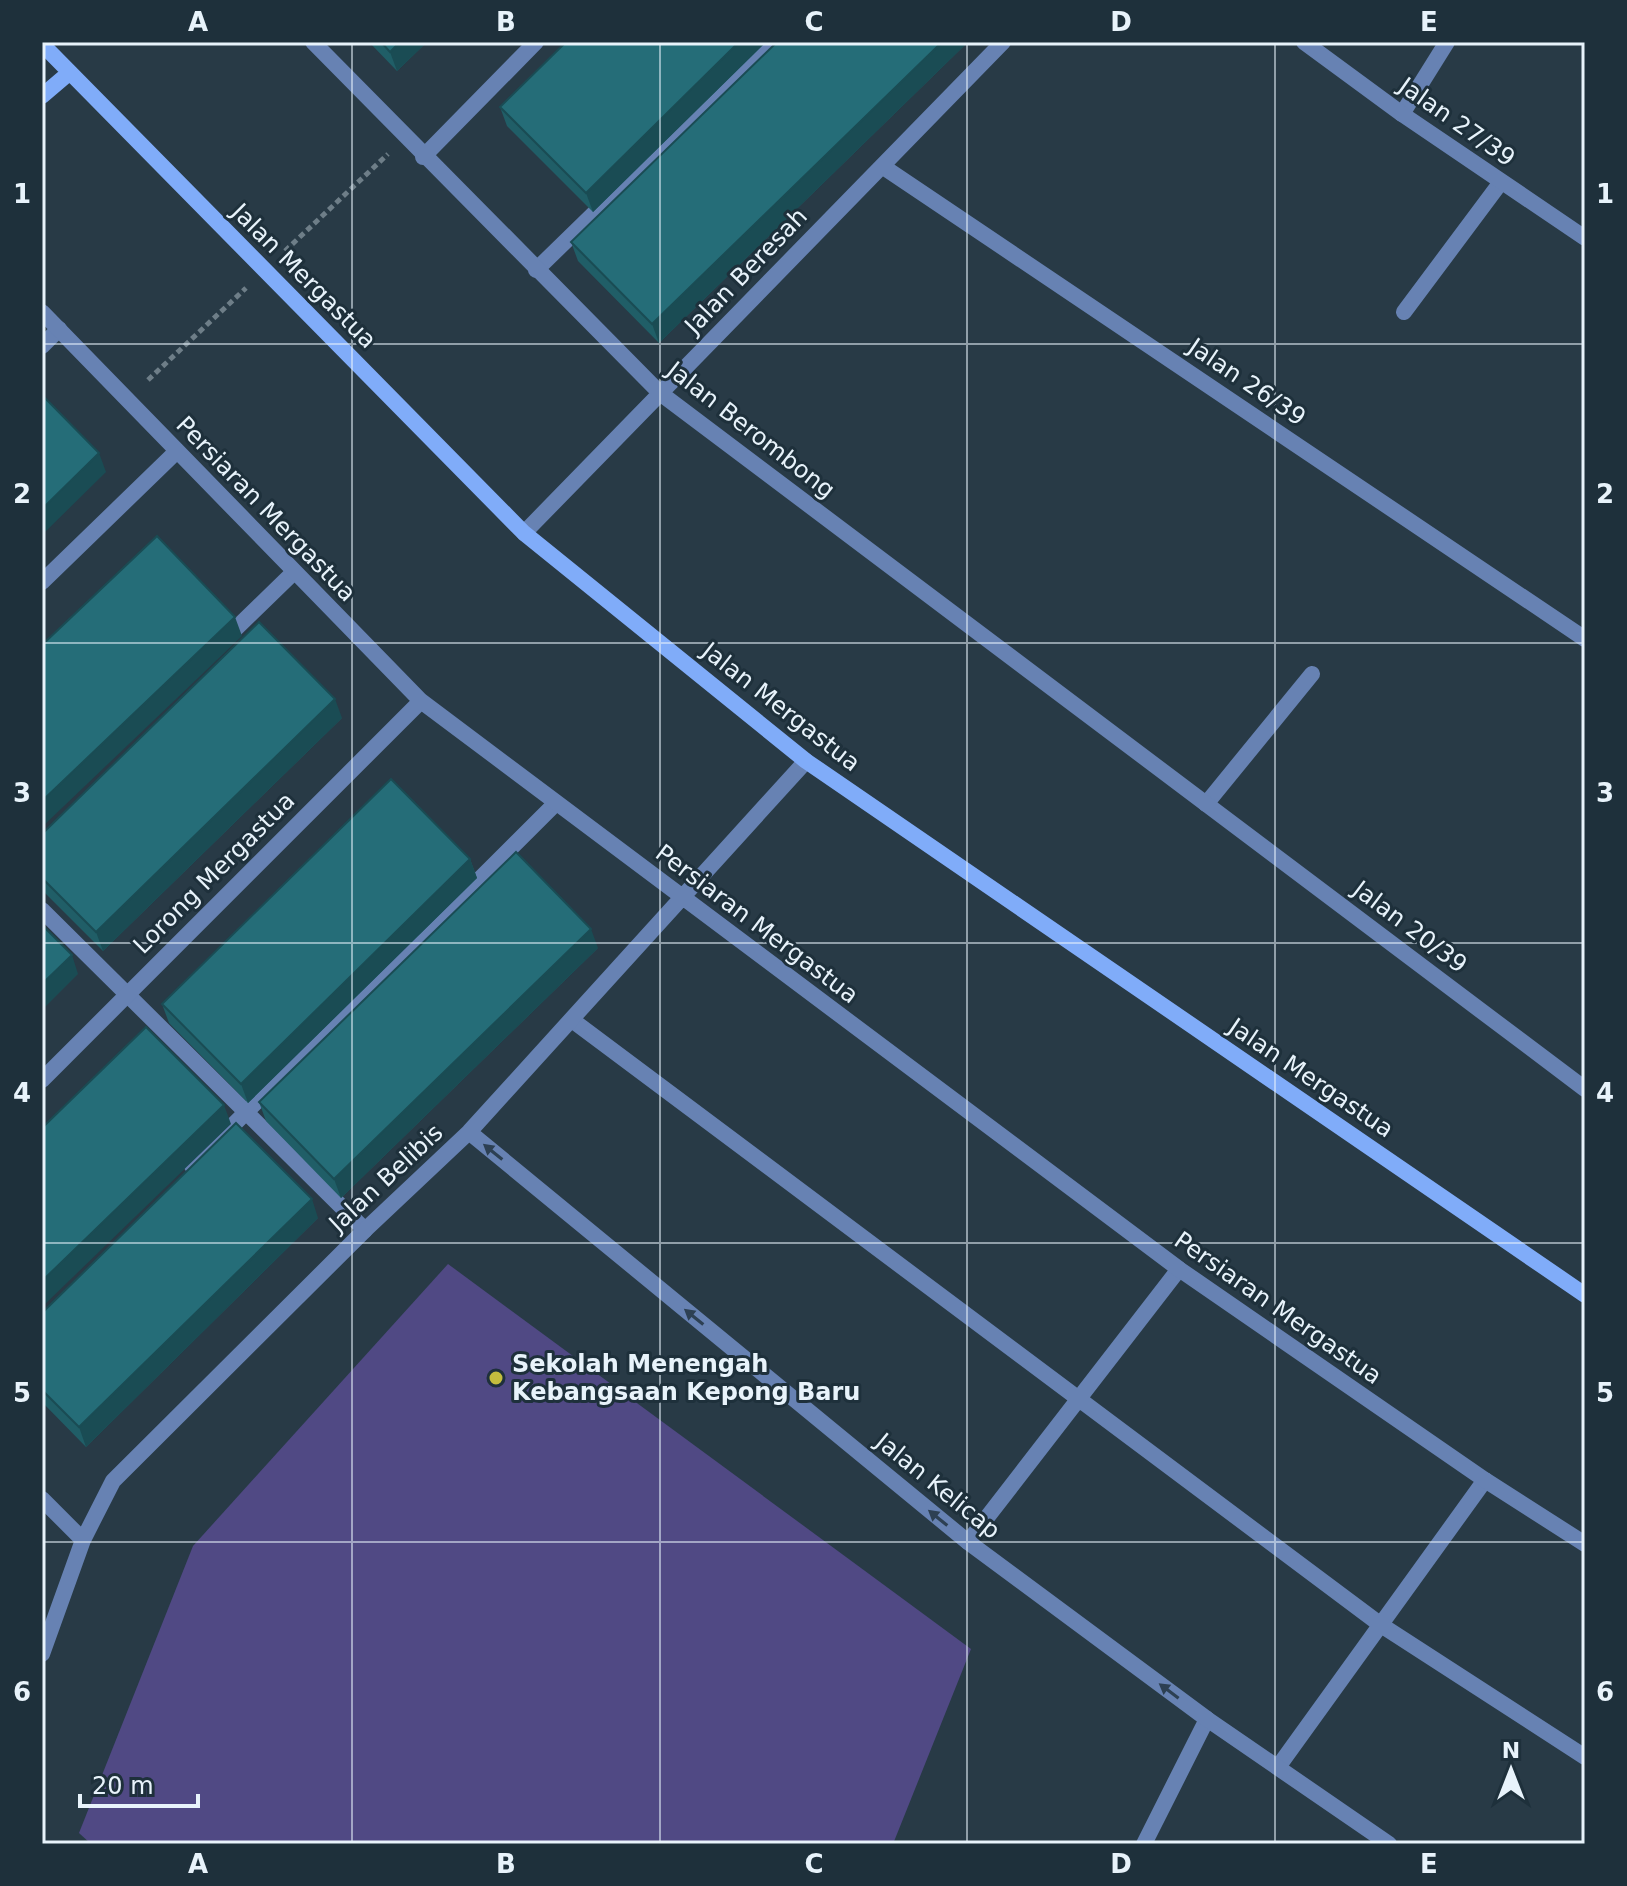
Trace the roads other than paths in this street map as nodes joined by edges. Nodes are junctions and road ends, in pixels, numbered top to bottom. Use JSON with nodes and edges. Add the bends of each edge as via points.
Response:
{"nodes":[{"id":1,"x":313,"y":42,"type":"edge"},
{"id":2,"x":536,"y":42,"type":"edge"},
{"id":3,"x":770,"y":42,"type":"edge"},
{"id":4,"x":1003,"y":42,"type":"edge"},
{"id":5,"x":1304,"y":42,"type":"edge"},
{"id":6,"x":1447,"y":42,"type":"edge"},
{"id":7,"x":42,"y":44,"type":"edge"},
{"id":8,"x":69,"y":73,"type":"junction"},
{"id":9,"x":42,"y":96,"type":"edge"},
{"id":10,"x":1402,"y":114,"type":"junction"},
{"id":11,"x":423,"y":157,"type":"junction"},
{"id":12,"x":882,"y":166,"type":"junction"},
{"id":13,"x":1501,"y":182,"type":"junction"},
{"id":14,"x":1585,"y":238,"type":"edge"},
{"id":15,"x":536,"y":270,"type":"junction"},
{"id":16,"x":42,"y":312,"type":"edge"},
{"id":17,"x":1404,"y":312,"type":"dead end"},
{"id":18,"x":59,"y":329,"type":"junction"},
{"id":19,"x":42,"y":346,"type":"edge"},
{"id":20,"x":660,"y":393,"type":"junction"},
{"id":21,"x":176,"y":452,"type":"junction"},
{"id":22,"x":524,"y":533,"type":"junction"},
{"id":23,"x":294,"y":572,"type":"junction"},
{"id":24,"x":42,"y":582,"type":"edge"},
{"id":25,"x":1585,"y":639,"type":"edge"},
{"id":26,"x":206,"y":658,"type":"edge"},
{"id":27,"x":1312,"y":674,"type":"dead end"},
{"id":28,"x":421,"y":701,"type":"junction"},
{"id":29,"x":806,"y":761,"type":"junction"},
{"id":30,"x":556,"y":803,"type":"junction"},
{"id":31,"x":1206,"y":804,"type":"junction"},
{"id":32,"x":682,"y":899,"type":"junction"},
{"id":33,"x":42,"y":910,"type":"edge"},
{"id":34,"x":127,"y":994,"type":"junction"},
{"id":35,"x":572,"y":1020,"type":"junction"},
{"id":36,"x":42,"y":1080,"type":"edge"},
{"id":37,"x":1585,"y":1089,"type":"edge"},
{"id":38,"x":246,"y":1111,"type":"junction"},
{"id":39,"x":469,"y":1132,"type":"junction"},
{"id":40,"x":182,"y":1177,"type":"edge"},
{"id":41,"x":365,"y":1230,"type":"junction"},
{"id":42,"x":1179,"y":1269,"type":"junction"},
{"id":43,"x":1585,"y":1295,"type":"edge"},
{"id":44,"x":1078,"y":1400,"type":"junction"},
{"id":45,"x":1485,"y":1480,"type":"junction"},
{"id":46,"x":42,"y":1499,"type":"edge"},
{"id":47,"x":83,"y":1540,"type":"junction"},
{"id":48,"x":968,"y":1542,"type":"junction"},
{"id":49,"x":1585,"y":1544,"type":"edge"},
{"id":50,"x":1381,"y":1625,"type":"junction"},
{"id":51,"x":42,"y":1654,"type":"edge"},
{"id":52,"x":1207,"y":1719,"type":"junction"},
{"id":53,"x":1585,"y":1757,"type":"edge"},
{"id":54,"x":1278,"y":1767,"type":"junction"},
{"id":55,"x":1144,"y":1844,"type":"edge"},
{"id":56,"x":1389,"y":1844,"type":"edge"}],
"edges":[{"from":1,"to":11,"type":"street","name":"Jalan Berombong"},
{"from":2,"to":11,"type":"street"},
{"from":3,"to":15,"type":"street"},
{"from":4,"to":12,"type":"street","name":"Jalan Beresah"},
{"from":5,"to":10,"type":"street","name":"Jalan 27/39"},
{"from":6,"to":10,"type":"street"},
{"from":7,"to":8,"type":"main road","name":"Jalan Mergastua"},
{"from":8,"to":9,"type":"main road"},
{"from":8,"to":22,"type":"main road","name":"Jalan Mergastua"},
{"from":10,"to":13,"type":"street","name":"Jalan 27/39"},
{"from":11,"to":15,"type":"street","name":"Jalan Berombong"},
{"from":12,"to":20,"type":"street","name":"Jalan Beresah"},
{"from":12,"to":25,"type":"street","name":"Jalan 26/39"},
{"from":13,"to":14,"type":"street","name":"Jalan 27/39"},
{"from":13,"to":17,"type":"street"},
{"from":15,"to":20,"type":"street","name":"Jalan Berombong"},
{"from":16,"to":18,"type":"street","name":"Persiaran Mergastua"},
{"from":18,"to":19,"type":"street"},
{"from":18,"to":21,"type":"street","name":"Persiaran Mergastua"},
{"from":20,"to":22,"type":"street","name":"Jalan Beresah"},
{"from":20,"to":31,"type":"street","name":"Jalan Berombong"},
{"from":21,"to":23,"type":"street","name":"Persiaran Mergastua"},
{"from":21,"to":24,"type":"street"},
{"from":22,"to":29,"type":"main road","name":"Jalan Mergastua"},
{"from":23,"to":26,"type":"street"},
{"from":23,"to":28,"type":"street","name":"Persiaran Mergastua"},
{"from":27,"to":31,"type":"street"},
{"from":28,"to":30,"type":"street","name":"Persiaran Mergastua"},
{"from":28,"to":34,"type":"street","name":"Lorong Mergastua"},
{"from":29,"to":32,"type":"street","name":"Jalan Belibis"},
{"from":29,"to":43,"type":"main road","name":"Jalan Mergastua"},
{"from":30,"to":32,"type":"street","name":"Persiaran Mergastua"},
{"from":30,"to":38,"type":"street"},
{"from":31,"to":37,"type":"street","name":"Jalan 20/39"},
{"from":32,"to":35,"type":"street","name":"Jalan Belibis"},
{"from":32,"to":42,"type":"street","name":"Persiaran Mergastua"},
{"from":33,"to":34,"type":"street"},
{"from":34,"to":36,"type":"street","name":"Lorong Mergastua"},
{"from":34,"to":38,"type":"street"},
{"from":35,"to":39,"type":"street","name":"Jalan Belibis"},
{"from":35,"to":44,"type":"street"},
{"from":38,"to":40,"type":"street"},
{"from":38,"to":41,"type":"street"},
{"from":39,"to":41,"type":"street","name":"Jalan Belibis"},
{"from":48,"to":39,"type":"street","name":"Jalan Kelicap","one_way":true},
{"from":41,"to":47,"type":"street","name":"Jalan Belibis","via":[[113,1481]]},
{"from":42,"to":44,"type":"street"},
{"from":42,"to":45,"type":"street","name":"Persiaran Mergastua"},
{"from":44,"to":48,"type":"street"},
{"from":44,"to":50,"type":"street"},
{"from":45,"to":49,"type":"street","name":"Persiaran Mergastua"},
{"from":45,"to":50,"type":"street"},
{"from":46,"to":47,"type":"street"},
{"from":47,"to":51,"type":"street","name":"Jalan Belibis"},
{"from":52,"to":48,"type":"street","name":"Jalan Kelicap","one_way":true},
{"from":50,"to":53,"type":"street"},
{"from":50,"to":54,"type":"street"},
{"from":52,"to":54,"type":"street","name":"Jalan Kelicap"},
{"from":52,"to":55,"type":"street"},
{"from":54,"to":56,"type":"street","name":"Jalan Kelicap"}]}
